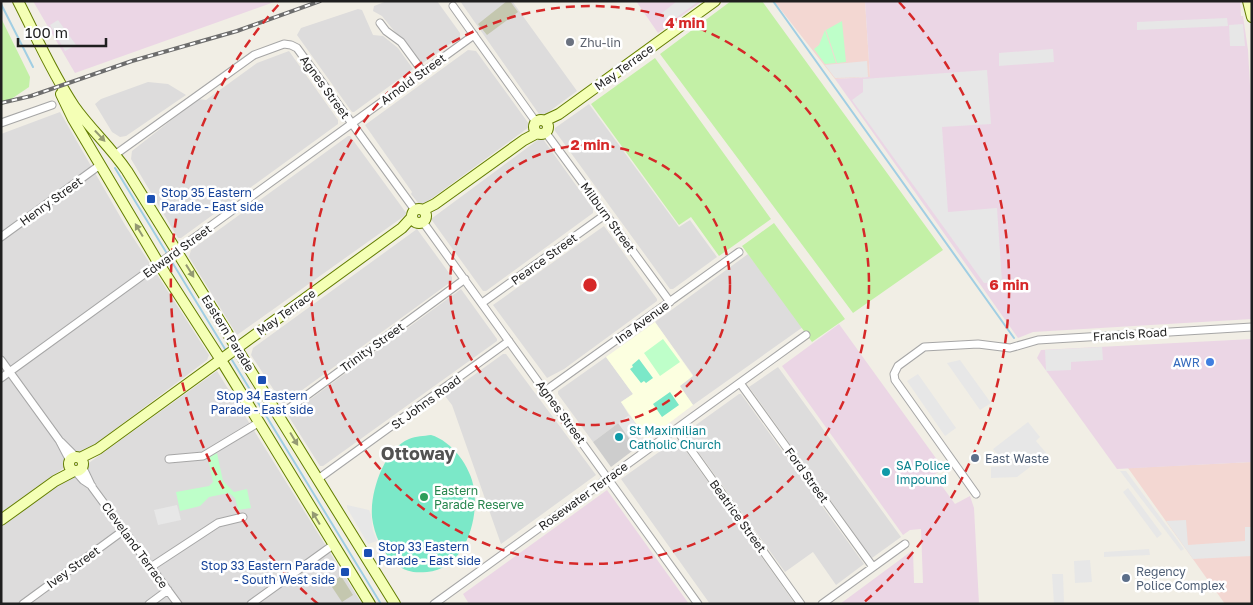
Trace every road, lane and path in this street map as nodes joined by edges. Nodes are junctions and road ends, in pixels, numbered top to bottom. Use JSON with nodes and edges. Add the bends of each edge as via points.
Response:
{"nodes":[{"id":1,"x":18,"y":1,"type":"edge"},
{"id":2,"x":714,"y":1,"type":"edge"},
{"id":3,"x":1248,"y":1,"type":"edge"},
{"id":4,"x":453,"y":6,"type":"dead end"},
{"id":5,"x":1252,"y":17,"type":"edge"},
{"id":6,"x":380,"y":23,"type":"dead end"},
{"id":7,"x":474,"y":35,"type":"junction"},
{"id":8,"x":51,"y":68,"type":"junction"},
{"id":9,"x":422,"y":72,"type":"junction"},
{"id":10,"x":52,"y":105,"type":"dead end"},
{"id":11,"x":1,"y":123,"type":"edge"},
{"id":12,"x":87,"y":123,"type":"junction"},
{"id":13,"x":352,"y":123,"type":"junction"},
{"id":14,"x":541,"y":128,"type":"junction"},
{"id":15,"x":89,"y":146,"type":"junction"},
{"id":16,"x":116,"y":154,"type":"junction"},
{"id":17,"x":100,"y":165,"type":"junction"},
{"id":18,"x":606,"y":214,"type":"junction"},
{"id":19,"x":419,"y":216,"type":"junction"},
{"id":20,"x":1,"y":237,"type":"edge"},
{"id":21,"x":177,"y":251,"type":"junction"},
{"id":22,"x":739,"y":252,"type":"dead end"},
{"id":23,"x":159,"y":264,"type":"junction"},
{"id":24,"x":464,"y":279,"type":"junction"},
{"id":25,"x":670,"y":302,"type":"junction"},
{"id":26,"x":482,"y":304,"type":"junction"},
{"id":27,"x":1252,"y":327,"type":"edge"},
{"id":28,"x":806,"y":335,"type":"dead end"},
{"id":29,"x":509,"y":341,"type":"junction"},
{"id":30,"x":237,"y":348,"type":"junction"},
{"id":31,"x":1,"y":360,"type":"edge"},
{"id":32,"x":221,"y":360,"type":"junction"},
{"id":33,"x":10,"y":372,"type":"junction"},
{"id":34,"x":1,"y":378,"type":"edge"},
{"id":35,"x":740,"y":383,"type":"junction"},
{"id":36,"x":546,"y":391,"type":"junction"},
{"id":37,"x":280,"y":415,"type":"junction"},
{"id":38,"x":258,"y":423,"type":"junction"},
{"id":39,"x":676,"y":429,"type":"junction"},
{"id":40,"x":169,"y":459,"type":"dead end"},
{"id":41,"x":76,"y":465,"type":"junction"},
{"id":42,"x":608,"y":478,"type":"junction"},
{"id":43,"x":318,"y":480,"type":"junction"},
{"id":44,"x":976,"y":494,"type":"dead end"},
{"id":45,"x":244,"y":517,"type":"dead end"},
{"id":46,"x":1,"y":520,"type":"edge"},
{"id":47,"x":124,"y":530,"type":"junction"},
{"id":48,"x":905,"y":544,"type":"dead end"},
{"id":49,"x":333,"y":545,"type":"junction"},
{"id":50,"x":873,"y":566,"type":"junction"},
{"id":51,"x":151,"y":567,"type":"junction"},
{"id":52,"x":168,"y":590,"type":"junction"},
{"id":53,"x":23,"y":604,"type":"edge"},
{"id":54,"x":149,"y":604,"type":"edge"},
{"id":55,"x":178,"y":604,"type":"edge"},
{"id":56,"x":251,"y":604,"type":"edge"},
{"id":57,"x":370,"y":604,"type":"edge"},
{"id":58,"x":395,"y":604,"type":"edge"},
{"id":59,"x":434,"y":604,"type":"edge"},
{"id":60,"x":698,"y":604,"type":"edge"},
{"id":61,"x":801,"y":604,"type":"edge"},
{"id":62,"x":822,"y":604,"type":"edge"}],
"edges":[{"from":1,"to":8,"type":"main road","name":"Eastern Parade"},
{"from":2,"to":14,"type":"main road","name":"May Terrace"},
{"from":3,"to":5,"type":"main road"},
{"from":4,"to":7,"type":"street","name":"Milburn Street"},
{"from":6,"to":9,"type":"street","via":[[401,42]]},
{"from":7,"to":9,"type":"street","name":"Arnold Street"},
{"from":7,"to":14,"type":"street","name":"Milburn Street"},
{"from":8,"to":12,"type":"main road","name":"Eastern Parade"},
{"from":8,"to":15,"type":"main road","name":"Eastern Parade","via":[[70,114]]},
{"from":9,"to":13,"type":"street","name":"Arnold Street"},
{"from":10,"to":11,"type":"street"},
{"from":12,"to":15,"type":"main road","via":[[84,127]]},
{"from":12,"to":16,"type":"main road","name":"Eastern Parade","one_way":true},
{"from":13,"to":16,"type":"street","name":"Agnes Street","via":[[294,46],[284,44],[245,60]]},
{"from":13,"to":19,"type":"street"},
{"from":13,"to":21,"type":"street","name":"Edward Street"},
{"from":14,"to":18,"type":"street","name":"Milburn Street"},
{"from":14,"to":19,"type":"main road","name":"May Terrace"},
{"from":15,"to":17,"type":"main road","name":"Eastern Parade"},
{"from":16,"to":21,"type":"main road","name":"Eastern Parade"},
{"from":17,"to":20,"type":"street","name":"Henry Street"},
{"from":23,"to":17,"type":"main road","name":"Eastern Parade","one_way":true},
{"from":18,"to":25,"type":"street","name":"Milburn Street"},
{"from":18,"to":26,"type":"street","name":"Pearce Street"},
{"from":19,"to":24,"type":"street","name":"Agnes Street"},
{"from":19,"to":30,"type":"main road","name":"May Terrace"},
{"from":21,"to":23,"type":"street","name":"Edward Street"},
{"from":21,"to":30,"type":"main road","name":"Eastern Parade","one_way":true},
{"from":22,"to":25,"type":"street","name":"Ina Avenue"},
{"from":23,"to":32,"type":"main road","name":"Eastern Parade"},
{"from":23,"to":33,"type":"street","name":"Edward Street"},
{"from":24,"to":26,"type":"street","name":"Agnes Street"},
{"from":24,"to":37,"type":"street","name":"Trinity Street"},
{"from":25,"to":36,"type":"street","name":"Ina Avenue"},
{"from":26,"to":29,"type":"street","name":"Agnes Street"},
{"from":27,"to":44,"type":"street","name":"Francis Road","via":[[1038,340],[1010,348],[978,344],[924,347],[898,366],[895,380]]},
{"from":28,"to":35,"type":"street","name":"Rosewater Terrace"},
{"from":29,"to":36,"type":"street","name":"Agnes Street"},
{"from":29,"to":43,"type":"street","name":"St Johns Road"},
{"from":30,"to":32,"type":"main road","name":"May Terrace"},
{"from":30,"to":37,"type":"main road","name":"Eastern Parade"},
{"from":31,"to":33,"type":"street","name":"Cleveland Terrace"},
{"from":32,"to":38,"type":"main road","name":"Eastern Parade"},
{"from":32,"to":41,"type":"main road","name":"May Terrace"},
{"from":33,"to":34,"type":"street","name":"Edward Street"},
{"from":33,"to":41,"type":"street","name":"Cleveland Terrace"},
{"from":35,"to":39,"type":"street","name":"Rosewater Terrace"},
{"from":35,"to":50,"type":"street","name":"Ford Street"},
{"from":36,"to":42,"type":"street","name":"Agnes Street"},
{"from":37,"to":43,"type":"main road","name":"Eastern Parade","one_way":true},
{"from":38,"to":40,"type":"street","via":[[203,456]]},
{"from":49,"to":38,"type":"main road","name":"Eastern Parade","one_way":true},
{"from":39,"to":42,"type":"street","name":"Rosewater Terrace"},
{"from":39,"to":61,"type":"street","name":"Beatrice Street"},
{"from":41,"to":46,"type":"main road","name":"May Terrace"},
{"from":41,"to":47,"type":"street","name":"Cleveland Terrace","via":[[83,480],[92,487]]},
{"from":42,"to":59,"type":"street","name":"Rosewater Terrace"},
{"from":42,"to":60,"type":"street","name":"Agnes Street"},
{"from":43,"to":58,"type":"main road","name":"Eastern Parade"},
{"from":45,"to":51,"type":"street","via":[[218,523]]},
{"from":47,"to":51,"type":"street","name":"Cleveland Terrace"},
{"from":47,"to":53,"type":"street","name":"Ivey Street"},
{"from":48,"to":50,"type":"street"},
{"from":49,"to":56,"type":"street"},
{"from":49,"to":57,"type":"main road","name":"Eastern Parade"},
{"from":50,"to":62,"type":"street"},
{"from":51,"to":52,"type":"street","name":"Cleveland Terrace"},
{"from":52,"to":54,"type":"street"},
{"from":52,"to":55,"type":"street","name":"Cleveland Terrace"}]}
